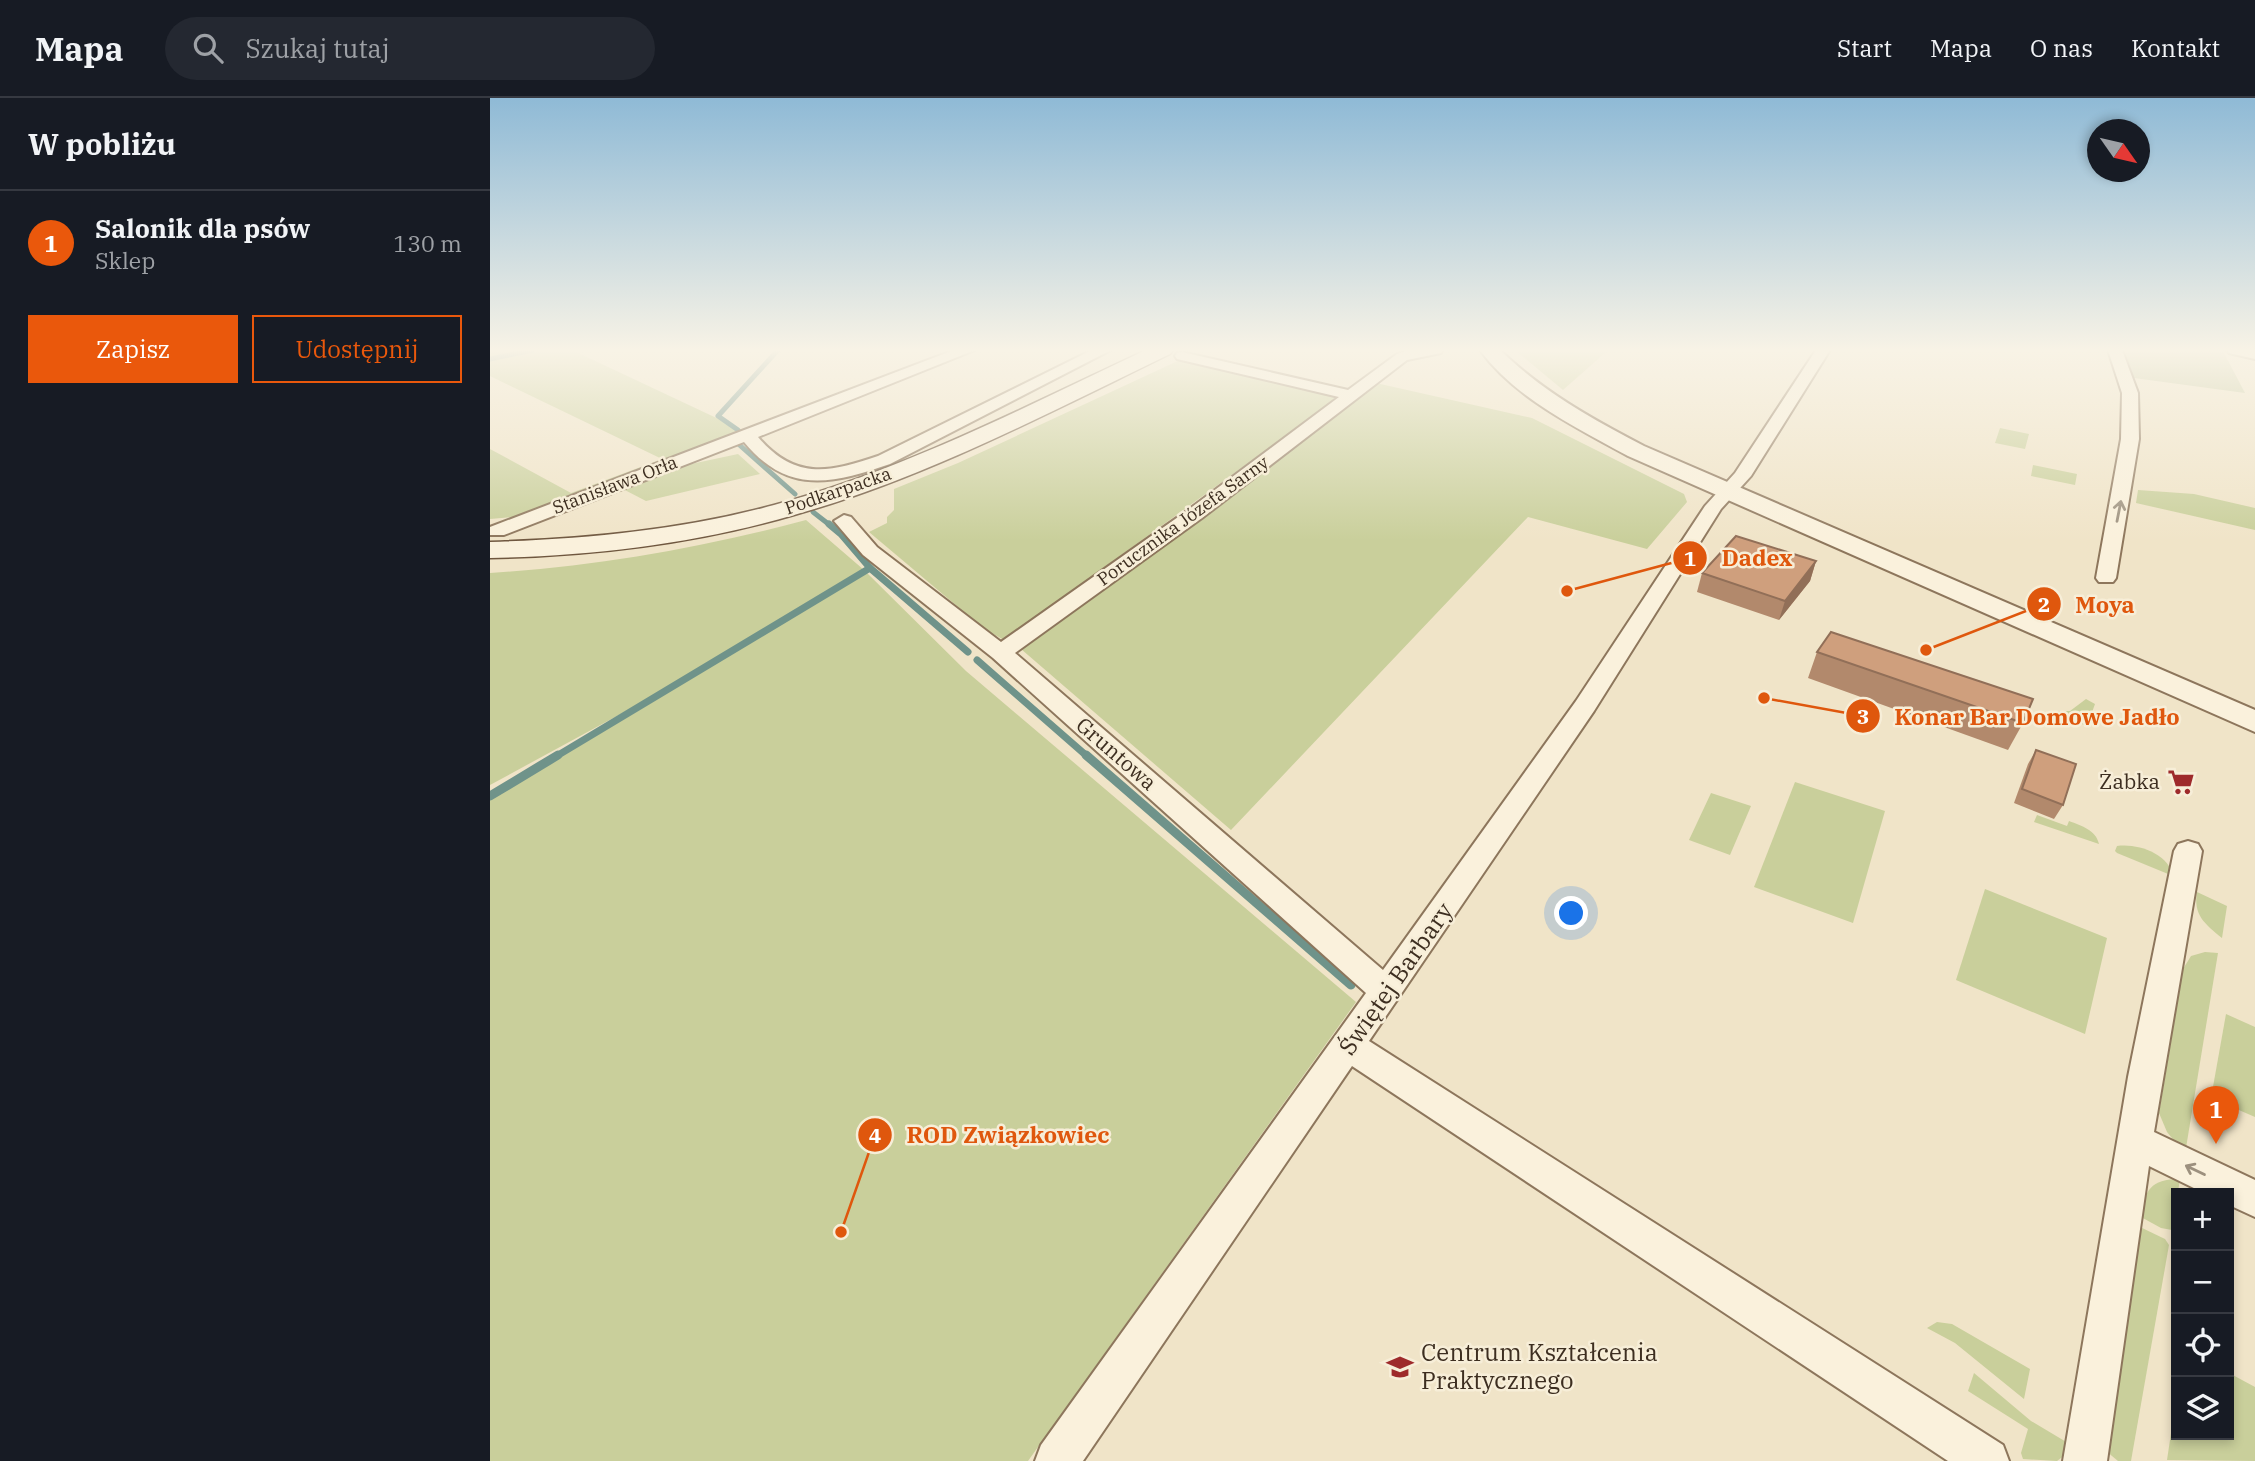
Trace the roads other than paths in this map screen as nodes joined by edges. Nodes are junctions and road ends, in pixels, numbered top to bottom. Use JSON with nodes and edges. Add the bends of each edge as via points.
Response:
{"nodes":[{"id":1,"x":800,"y":414,"type":"edge"},
{"id":2,"x":976,"y":414,"type":"edge"},
{"id":3,"x":1032,"y":414,"type":"edge"},
{"id":4,"x":1329,"y":414,"type":"edge"},
{"id":5,"x":1568,"y":414,"type":"edge"},
{"id":6,"x":1782,"y":414,"type":"edge"},
{"id":7,"x":2130,"y":414,"type":"edge"},
{"id":8,"x":746,"y":434,"type":"junction"},
{"id":9,"x":1727,"y":492,"type":"junction"},
{"id":10,"x":844,"y":521,"type":"dead end"},
{"id":11,"x":494,"y":540,"type":"edge"},
{"id":12,"x":2106,"y":578,"type":"dead end"},
{"id":13,"x":1001,"y":653,"type":"junction"},
{"id":14,"x":2255,"y":722,"type":"edge"},
{"id":15,"x":2188,"y":851,"type":"dead end"},
{"id":16,"x":1387,"y":992,"type":"junction"},
{"id":17,"x":1349,"y":1045,"type":"junction"},
{"id":18,"x":2135,"y":1141,"type":"junction"},
{"id":19,"x":2255,"y":1199,"type":"edge"},
{"id":20,"x":1057,"y":1461,"type":"edge"},
{"id":21,"x":1987,"y":1461,"type":"edge"},
{"id":22,"x":2084,"y":1461,"type":"edge"}],
"edges":[{"from":1,"to":8,"type":"street","name":"Stanisława Orła"},
{"from":2,"to":8,"type":"street","via":[[895,454],[854,470],[828,474],[776,465]]},
{"from":3,"to":11,"type":"main road","name":"Podkarpacka","via":[[808,503],[737,521],[566,547]]},
{"from":4,"to":13,"type":"street","name":"Porucznika Józefa Sarny"},
{"from":5,"to":9,"type":"street","via":[[1636,451]]},
{"from":6,"to":9,"type":"street"},
{"from":12,"to":7,"type":"street","one_way":true,"via":[[2130,439]]},
{"from":8,"to":11,"type":"street","name":"Stanisława Orła"},
{"from":9,"to":14,"type":"street"},
{"from":9,"to":16,"type":"street","name":"Świętej Barbary","via":[[1586,706]]},
{"from":10,"to":13,"type":"street","name":"Gruntowa","via":[[881,560]]},
{"from":13,"to":16,"type":"street","name":"Gruntowa"},
{"from":15,"to":18,"type":"street"},
{"from":16,"to":17,"type":"street","name":"Świętej Barbary"},
{"from":17,"to":20,"type":"street","name":"Świętej Barbary"},
{"from":17,"to":21,"type":"street"},
{"from":19,"to":18,"type":"street","one_way":true},
{"from":18,"to":22,"type":"street"}]}
